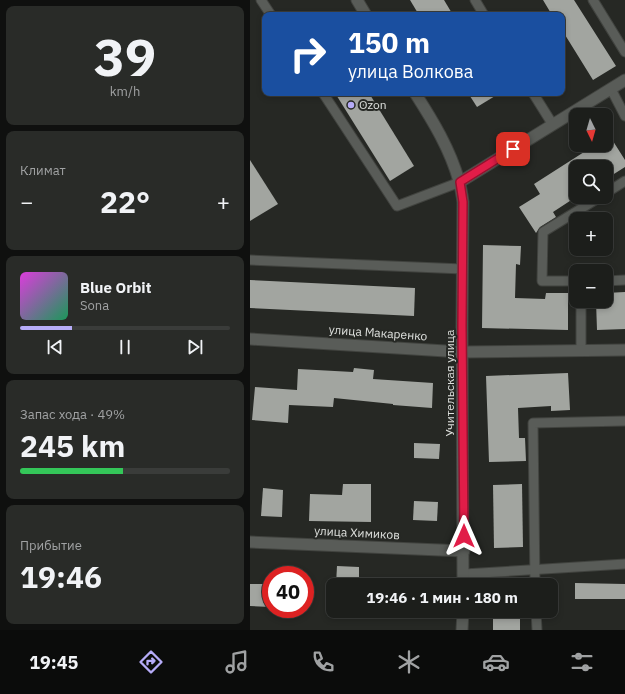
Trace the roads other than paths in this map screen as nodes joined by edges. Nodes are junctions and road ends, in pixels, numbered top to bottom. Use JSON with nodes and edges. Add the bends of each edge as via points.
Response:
{"nodes":[{"id":1,"x":261,"y":0,"type":"edge"},
{"id":2,"x":357,"y":0,"type":"edge"},
{"id":3,"x":475,"y":0,"type":"edge"},
{"id":4,"x":593,"y":0,"type":"edge"},
{"id":5,"x":269,"y":12,"type":"edge"},
{"id":6,"x":364,"y":12,"type":"edge"},
{"id":7,"x":482,"y":12,"type":"edge"},
{"id":8,"x":625,"y":52,"type":"edge"},
{"id":9,"x":625,"y":80,"type":"edge"},
{"id":10,"x":611,"y":89,"type":"junction"},
{"id":11,"x":325,"y":96,"type":"edge"},
{"id":12,"x":417,"y":96,"type":"edge"},
{"id":13,"x":535,"y":96,"type":"edge"},
{"id":14,"x":625,"y":116,"type":"edge"},
{"id":15,"x":553,"y":125,"type":"junction"},
{"id":16,"x":625,"y":181,"type":"edge"},
{"id":17,"x":460,"y":182,"type":"junction"},
{"id":18,"x":613,"y":189,"type":"edge"},
{"id":19,"x":589,"y":204,"type":"edge"},
{"id":20,"x":250,"y":260,"type":"edge"},
{"id":21,"x":463,"y":269,"type":"junction"},
{"id":22,"x":613,"y":280,"type":"edge"},
{"id":23,"x":625,"y":280,"type":"edge"},
{"id":24,"x":569,"y":281,"type":"edge"},
{"id":25,"x":581,"y":308,"type":"edge"},
{"id":26,"x":250,"y":339,"type":"edge"},
{"id":27,"x":581,"y":350,"type":"junction"},
{"id":28,"x":625,"y":350,"type":"edge"},
{"id":29,"x":462,"y":352,"type":"junction"},
{"id":30,"x":625,"y":421,"type":"edge"},
{"id":31,"x":250,"y":542,"type":"edge"},
{"id":32,"x":464,"y":551,"type":"junction"},
{"id":33,"x":625,"y":564,"type":"edge"},
{"id":34,"x":535,"y":569,"type":"junction"},
{"id":35,"x":464,"y":578,"type":"edge"},
{"id":36,"x":471,"y":578,"type":"edge"},
{"id":37,"x":535,"y":578,"type":"edge"},
{"id":38,"x":463,"y":618,"type":"edge"},
{"id":39,"x":536,"y":618,"type":"edge"},
{"id":40,"x":462,"y":630,"type":"edge"},
{"id":41,"x":537,"y":630,"type":"edge"}],
"edges":[{"from":1,"to":5,"type":"lane"},
{"from":2,"to":6,"type":"street"},
{"from":3,"to":7,"type":"lane"},
{"from":4,"to":8,"type":"lane"},
{"from":9,"to":10,"type":"street"},
{"from":10,"to":14,"type":"lane"},
{"from":10,"to":15,"type":"street"},
{"from":11,"to":17,"type":"lane","via":[[397,206]]},
{"from":12,"to":17,"type":"street","name":"Учительская улица","via":[[436,127]]},
{"from":13,"to":15,"type":"lane"},
{"from":15,"to":17,"type":"street"},
{"from":16,"to":18,"type":"lane"},
{"from":17,"to":21,"type":"street","name":"Учительская улица","via":[[463,202]]},
{"from":19,"to":24,"type":"lane","via":[[543,232],[542,281]]},
{"from":20,"to":21,"type":"lane"},
{"from":21,"to":29,"type":"street","name":"Учительская улица"},
{"from":22,"to":23,"type":"lane"},
{"from":25,"to":27,"type":"lane"},
{"from":26,"to":29,"type":"street","name":"улица Макаренко"},
{"from":27,"to":28,"type":"street","name":"улица Макаренко"},
{"from":27,"to":29,"type":"street","name":"улица Макаренко"},
{"from":29,"to":32,"type":"street","name":"Учительская улица"},
{"from":30,"to":34,"type":"lane","via":[[534,423]]},
{"from":31,"to":32,"type":"street","name":"улица Химиков"},
{"from":32,"to":35,"type":"street","name":"Учительская улица"},
{"from":33,"to":34,"type":"lane"},
{"from":34,"to":36,"type":"lane"},
{"from":34,"to":37,"type":"lane"},
{"from":38,"to":40,"type":"street"},
{"from":39,"to":41,"type":"lane"}]}
